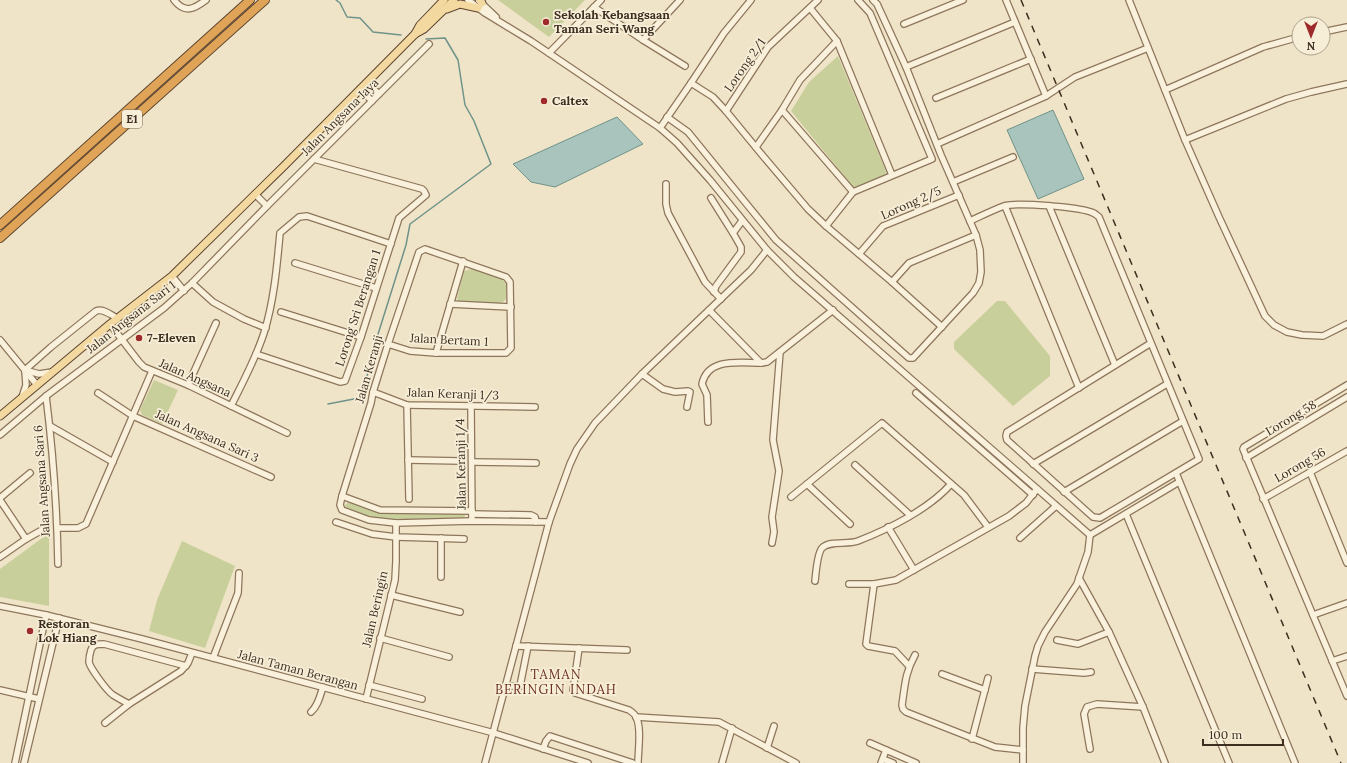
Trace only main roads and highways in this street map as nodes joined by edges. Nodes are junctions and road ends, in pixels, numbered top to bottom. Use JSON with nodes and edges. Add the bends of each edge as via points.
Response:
{"nodes":[{"id":1,"x":250,"y":0,"type":"edge"},
{"id":2,"x":265,"y":0,"type":"edge"},
{"id":3,"x":444,"y":0,"type":"edge"},
{"id":4,"x":454,"y":0,"type":"edge"},
{"id":5,"x":480,"y":3,"type":"edge"},
{"id":6,"x":440,"y":5,"type":"edge"},
{"id":7,"x":0,"y":225,"type":"edge"},
{"id":8,"x":0,"y":238,"type":"edge"},
{"id":9,"x":0,"y":416,"type":"edge"}],
"edges":[{"from":1,"to":7,"type":"highway","number":"E1"},
{"from":2,"to":8,"type":"highway","number":"E1"},
{"from":3,"to":6,"type":"main road"},
{"from":4,"to":6,"type":"main road"},
{"from":5,"to":6,"type":"main road"},
{"from":6,"to":9,"type":"main road","via":[[367,83],[172,276],[117,318]]}]}
